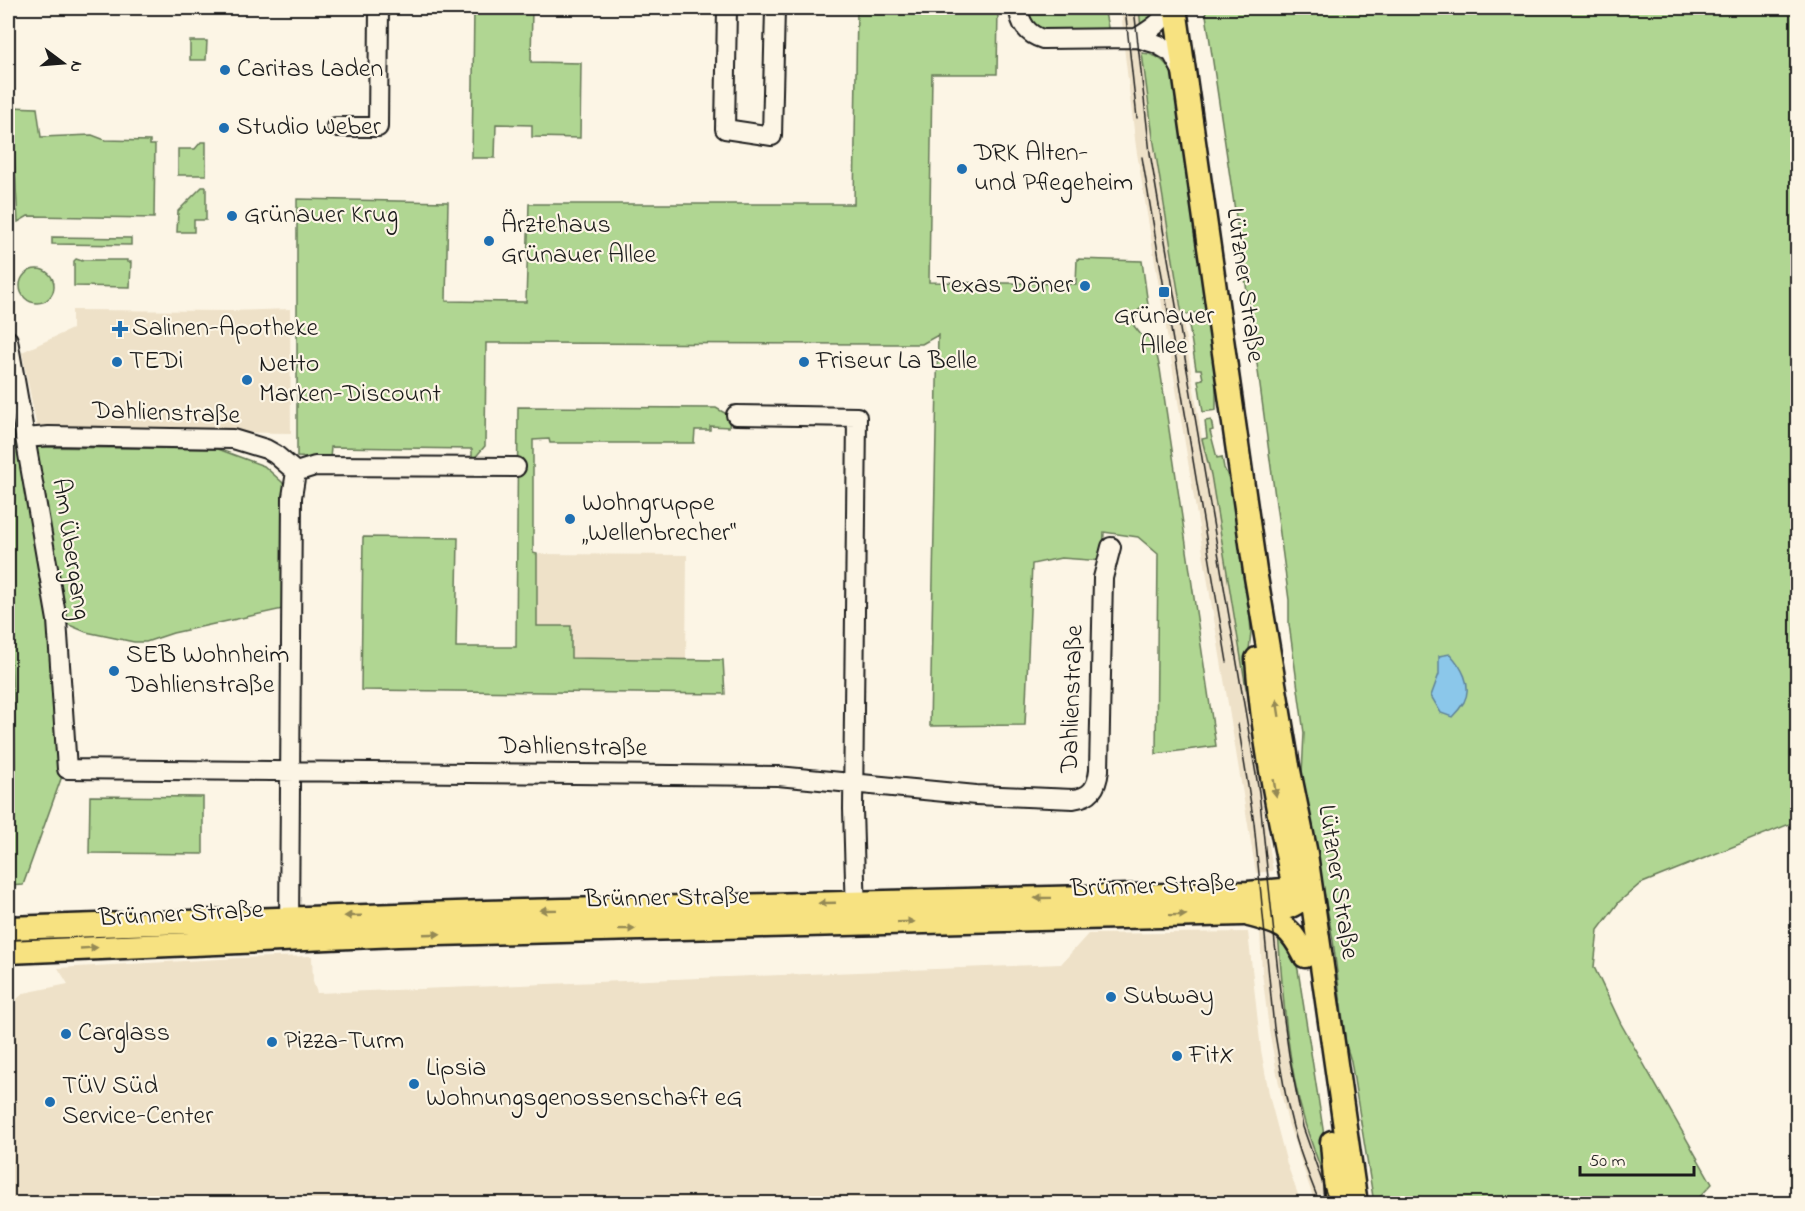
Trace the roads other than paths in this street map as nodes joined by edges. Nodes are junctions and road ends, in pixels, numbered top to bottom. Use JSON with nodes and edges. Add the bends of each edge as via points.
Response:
{"nodes":[{"id":1,"x":379,"y":8,"type":"edge"},
{"id":2,"x":727,"y":8,"type":"edge"},
{"id":3,"x":775,"y":8,"type":"edge"},
{"id":4,"x":1019,"y":8,"type":"edge"},
{"id":5,"x":1168,"y":8,"type":"edge"},
{"id":6,"x":1175,"y":8,"type":"edge"},
{"id":7,"x":1137,"y":38,"type":"junction"},
{"id":8,"x":1186,"y":80,"type":"junction"},
{"id":9,"x":336,"y":127,"type":"dead end"},
{"id":10,"x":8,"y":340,"type":"edge"},
{"id":11,"x":736,"y":416,"type":"dead end"},
{"id":12,"x":25,"y":438,"type":"junction"},
{"id":13,"x":516,"y":467,"type":"dead end"},
{"id":14,"x":296,"y":472,"type":"junction"},
{"id":15,"x":1111,"y":547,"type":"dead end"},
{"id":16,"x":1255,"y":571,"type":"junction"},
{"id":17,"x":67,"y":769,"type":"joint"},
{"id":18,"x":291,"y":771,"type":"junction"},
{"id":19,"x":854,"y":782,"type":"junction"},
{"id":20,"x":1286,"y":855,"type":"junction"},
{"id":21,"x":1304,"y":894,"type":"junction"},
{"id":22,"x":1246,"y":904,"type":"junction"},
{"id":23,"x":856,"y":913,"type":"junction"},
{"id":24,"x":8,"y":928,"type":"edge"},
{"id":25,"x":289,"y":929,"type":"junction"},
{"id":26,"x":8,"y":952,"type":"edge"},
{"id":27,"x":1305,"y":956,"type":"junction"},
{"id":28,"x":1337,"y":1203,"type":"edge"},
{"id":29,"x":1356,"y":1203,"type":"edge"}],
"edges":[{"from":1,"to":9,"type":"street","via":[[378,127]]},
{"from":2,"to":3,"type":"street","via":[[725,129],[772,136]]},
{"from":4,"to":7,"type":"street","via":[[1026,30],[1043,39]]},
{"from":5,"to":7,"type":"street","via":[[1159,22]]},
{"from":6,"to":8,"type":"main road","name":"Lützner Straße"},
{"from":7,"to":8,"type":"street","via":[[1172,53]]},
{"from":8,"to":16,"type":"main road","name":"Lützner Straße"},
{"from":10,"to":12,"type":"street","name":"Am Übergang"},
{"from":11,"to":19,"type":"street","via":[[856,417]]},
{"from":12,"to":14,"type":"street","name":"Dahlienstraße","via":[[233,439],[266,449]]},
{"from":12,"to":17,"type":"street","name":"Am Übergang","via":[[57,620]]},
{"from":13,"to":14,"type":"street","via":[[315,466]]},
{"from":14,"to":18,"type":"street","via":[[292,497]]},
{"from":15,"to":19,"type":"street","name":"Dahlienstraße","via":[[1103,578],[1099,770],[1093,792],[1073,799],[976,795]]},
{"from":16,"to":20,"type":"main road","name":"Lützner Straße","one_way":true,"via":[[1259,689]]},
{"from":21,"to":16,"type":"main road","name":"Lützner Straße","one_way":true},
{"from":17,"to":18,"type":"street","name":"Dahlienstraße"},
{"from":18,"to":19,"type":"street","name":"Dahlienstraße","via":[[766,776]]},
{"from":18,"to":25,"type":"street"},
{"from":19,"to":23,"type":"street"},
{"from":20,"to":21,"type":"main road","name":"Lützner Straße"},
{"from":20,"to":22,"type":"main road","via":[[1280,870]]},
{"from":21,"to":22,"type":"main road","name":"Brünner Straße"},
{"from":21,"to":27,"type":"main road","name":"Lützner Straße"},
{"from":21,"to":29,"type":"main road","name":"Lützner Straße"},
{"from":22,"to":23,"type":"main road","name":"Brünner Straße"},
{"from":22,"to":27,"type":"main road","via":[[1286,928]]},
{"from":23,"to":25,"type":"main road","name":"Brünner Straße"},
{"from":24,"to":25,"type":"main road","name":"Brünner Straße"},
{"from":26,"to":25,"type":"main road","name":"Brünner Straße","one_way":true},
{"from":27,"to":28,"type":"main road","name":"Lützner Straße","via":[[1331,1131]]}]}
